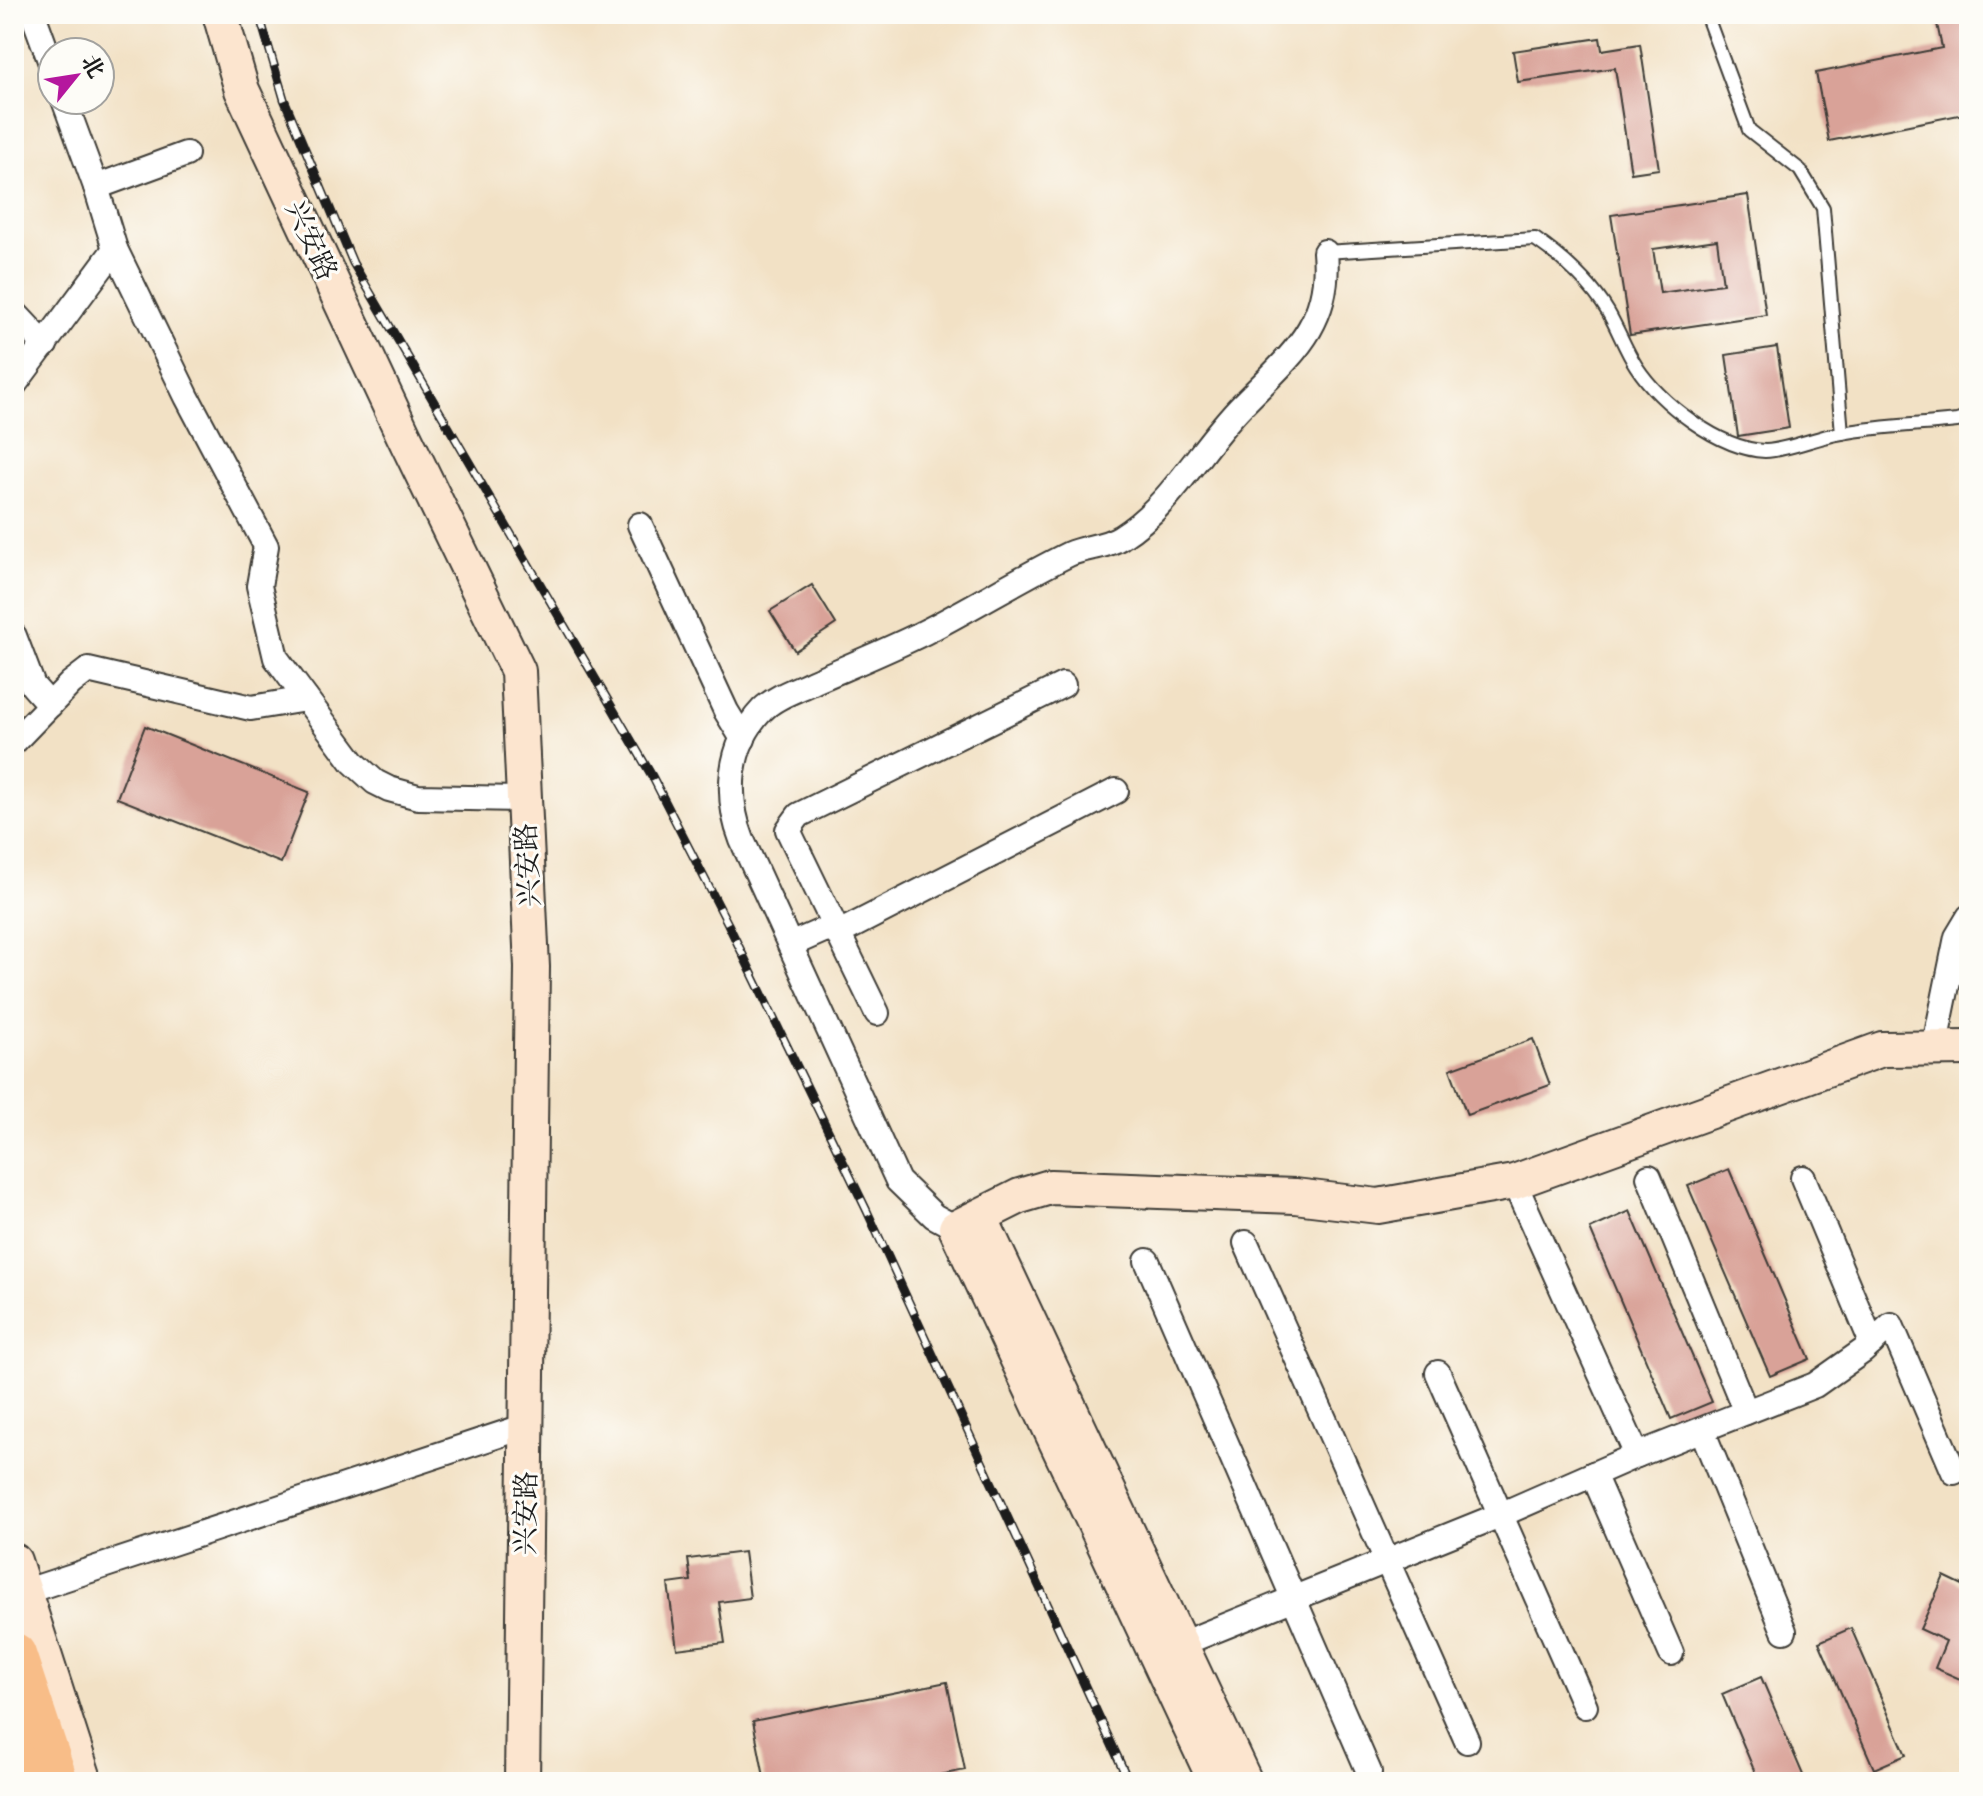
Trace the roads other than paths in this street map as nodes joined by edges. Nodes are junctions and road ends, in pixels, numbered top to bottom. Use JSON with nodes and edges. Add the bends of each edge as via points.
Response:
{"nodes":[{"id":1,"x":33,"y":14,"type":"edge"},
{"id":2,"x":220,"y":14,"type":"edge"},
{"id":3,"x":1706,"y":14,"type":"edge"},
{"id":4,"x":41,"y":36,"type":"edge"},
{"id":5,"x":70,"y":116,"type":"edge"},
{"id":6,"x":186,"y":154,"type":"dead end"},
{"id":7,"x":96,"y":187,"type":"junction"},
{"id":8,"x":115,"y":249,"type":"junction"},
{"id":9,"x":1325,"y":252,"type":"joint"},
{"id":10,"x":14,"y":312,"type":"edge"},
{"id":11,"x":45,"y":345,"type":"junction"},
{"id":12,"x":14,"y":385,"type":"edge"},
{"id":13,"x":1969,"y":417,"type":"edge"},
{"id":14,"x":1842,"y":433,"type":"junction"},
{"id":15,"x":640,"y":525,"type":"dead end"},
{"id":16,"x":14,"y":636,"type":"edge"},
{"id":17,"x":1063,"y":685,"type":"dead end"},
{"id":18,"x":306,"y":699,"type":"junction"},
{"id":19,"x":50,"y":705,"type":"junction"},
{"id":20,"x":743,"y":739,"type":"junction"},
{"id":21,"x":14,"y":742,"type":"edge"},
{"id":22,"x":1116,"y":791,"type":"dead end"},
{"id":23,"x":524,"y":799,"type":"junction"},
{"id":24,"x":1969,"y":917,"type":"edge"},
{"id":25,"x":835,"y":930,"type":"junction"},
{"id":26,"x":790,"y":945,"type":"junction"},
{"id":27,"x":877,"y":1013,"type":"dead end"},
{"id":28,"x":1969,"y":1048,"type":"edge"},
{"id":29,"x":1934,"y":1049,"type":"junction"},
{"id":30,"x":1649,"y":1177,"type":"dead end"},
{"id":31,"x":1803,"y":1178,"type":"dead end"},
{"id":32,"x":1514,"y":1182,"type":"junction"},
{"id":33,"x":968,"y":1223,"type":"junction"},
{"id":34,"x":1246,"y":1243,"type":"dead end"},
{"id":35,"x":1147,"y":1261,"type":"dead end"},
{"id":36,"x":1872,"y":1343,"type":"junction"},
{"id":37,"x":1438,"y":1373,"type":"dead end"},
{"id":38,"x":1746,"y":1412,"type":"junction"},
{"id":39,"x":526,"y":1426,"type":"junction"},
{"id":40,"x":1702,"y":1430,"type":"junction"},
{"id":41,"x":1637,"y":1455,"type":"junction"},
{"id":42,"x":1954,"y":1472,"type":"dead end"},
{"id":43,"x":1593,"y":1474,"type":"junction"},
{"id":44,"x":1500,"y":1515,"type":"junction"},
{"id":45,"x":1387,"y":1560,"type":"junction"},
{"id":46,"x":19,"y":1577,"type":"edge"},
{"id":47,"x":1293,"y":1598,"type":"junction"},
{"id":48,"x":1784,"y":1631,"type":"dead end"},
{"id":49,"x":1181,"y":1644,"type":"junction"},
{"id":50,"x":1671,"y":1653,"type":"dead end"},
{"id":51,"x":14,"y":1655,"type":"edge"},
{"id":52,"x":1585,"y":1706,"type":"dead end"},
{"id":53,"x":1467,"y":1741,"type":"dead end"},
{"id":54,"x":14,"y":1760,"type":"edge"},
{"id":55,"x":1369,"y":1772,"type":"dead end"},
{"id":56,"x":21,"y":1782,"type":"edge"},
{"id":57,"x":56,"y":1782,"type":"edge"},
{"id":58,"x":85,"y":1782,"type":"edge"},
{"id":59,"x":522,"y":1782,"type":"edge"},
{"id":60,"x":1216,"y":1782,"type":"edge"},
{"id":61,"x":1245,"y":1782,"type":"edge"}],
"edges":[{"from":1,"to":4,"type":"street"},
{"from":2,"to":23,"type":"street","name":"兴安路","via":[[242,90],[518,671]]},
{"from":3,"to":14,"type":"lane","via":[[1749,130],[1800,170],[1823,208]]},
{"from":5,"to":7,"type":"street"},
{"from":6,"to":7,"type":"street"},
{"from":7,"to":8,"type":"street"},
{"from":8,"to":11,"type":"street"},
{"from":8,"to":18,"type":"street","via":[[266,546],[259,586],[276,658]]},
{"from":9,"to":14,"type":"lane","via":[[1535,239],[1593,291],[1645,378],[1698,426],[1765,451]]},
{"from":9,"to":20,"type":"street","via":[[1320,314],[1294,352],[1231,416],[1158,507],[1119,539],[1072,553],[925,632],[772,701]]},
{"from":10,"to":11,"type":"street"},
{"from":11,"to":12,"type":"street"},
{"from":13,"to":14,"type":"lane"},
{"from":15,"to":20,"type":"street"},
{"from":16,"to":19,"type":"street","via":[[33,686]]},
{"from":17,"to":25,"type":"street","via":[[799,815],[788,830]]},
{"from":18,"to":19,"type":"street","via":[[251,708],[88,670]]},
{"from":18,"to":23,"type":"street","via":[[363,773],[389,789],[418,797]]},
{"from":19,"to":21,"type":"street"},
{"from":20,"to":26,"type":"street","via":[[732,772],[734,815]]},
{"from":22,"to":25,"type":"street"},
{"from":23,"to":39,"type":"street","name":"兴安路","via":[[532,967]]},
{"from":24,"to":29,"type":"street","via":[[1957,937]]},
{"from":25,"to":26,"type":"street"},
{"from":25,"to":27,"type":"street"},
{"from":26,"to":33,"type":"street","via":[[898,1181],[934,1216]]},
{"from":28,"to":29,"type":"street"},
{"from":29,"to":32,"type":"street","via":[[1882,1049]]},
{"from":30,"to":38,"type":"street"},
{"from":31,"to":36,"type":"street"},
{"from":32,"to":33,"type":"street","via":[[1378,1206],[1295,1196],[1050,1187]]},
{"from":32,"to":41,"type":"street"},
{"from":33,"to":49,"type":"street"},
{"from":33,"to":60,"type":"street"},
{"from":34,"to":45,"type":"street"},
{"from":35,"to":47,"type":"street"},
{"from":36,"to":38,"type":"street","via":[[1815,1385]]},
{"from":36,"to":42,"type":"street","via":[[1891,1325]]},
{"from":37,"to":44,"type":"street"},
{"from":38,"to":40,"type":"street"},
{"from":39,"to":46,"type":"street"},
{"from":39,"to":59,"type":"street","name":"兴安路"},
{"from":40,"to":41,"type":"street"},
{"from":40,"to":48,"type":"street"},
{"from":41,"to":43,"type":"street"},
{"from":43,"to":44,"type":"street"},
{"from":43,"to":50,"type":"street"},
{"from":44,"to":45,"type":"street"},
{"from":44,"to":52,"type":"street"},
{"from":45,"to":47,"type":"street"},
{"from":45,"to":53,"type":"street"},
{"from":46,"to":58,"type":"street"},
{"from":47,"to":49,"type":"street"},
{"from":47,"to":55,"type":"street"},
{"from":49,"to":61,"type":"street"},
{"from":51,"to":57,"type":"highway"},
{"from":54,"to":56,"type":"highway"}]}
